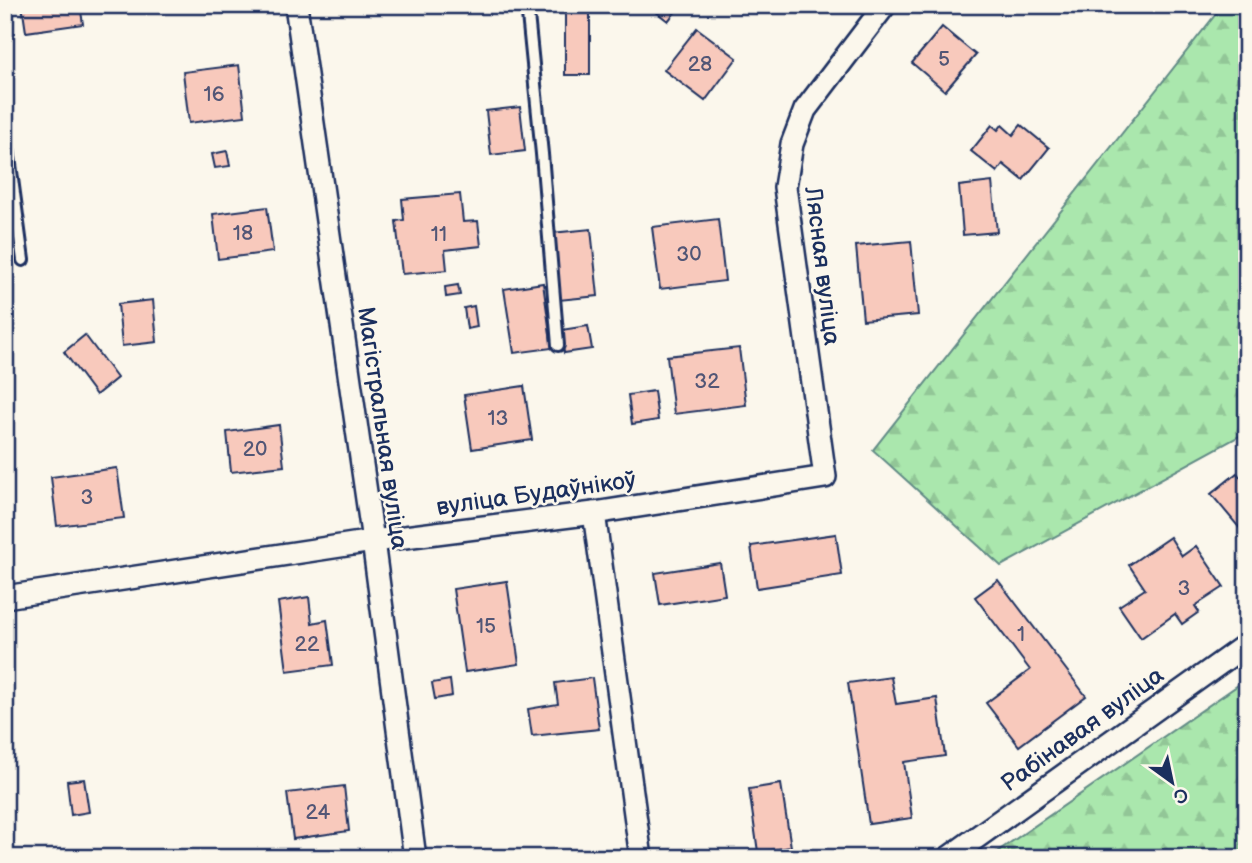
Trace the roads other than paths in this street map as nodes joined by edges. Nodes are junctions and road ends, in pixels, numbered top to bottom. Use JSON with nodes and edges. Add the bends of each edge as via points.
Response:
{"nodes":[{"id":1,"x":296,"y":5,"type":"edge"},
{"id":2,"x":527,"y":5,"type":"edge"},
{"id":3,"x":885,"y":5,"type":"edge"},
{"id":4,"x":5,"y":127,"type":"edge"},
{"id":5,"x":23,"y":260,"type":"dead end"},
{"id":6,"x":558,"y":345,"type":"dead end"},
{"id":7,"x":825,"y":477,"type":"joint"},
{"id":8,"x":594,"y":513,"type":"junction"},
{"id":9,"x":373,"y":541,"type":"junction"},
{"id":10,"x":5,"y":597,"type":"edge"},
{"id":11,"x":1247,"y":644,"type":"edge"},
{"id":12,"x":415,"y":858,"type":"edge"},
{"id":13,"x":641,"y":858,"type":"edge"},
{"id":14,"x":948,"y":858,"type":"edge"}],
"edges":[{"from":1,"to":9,"type":"street","name":"Магістральная вуліца"},
{"from":2,"to":6,"type":"lane"},
{"from":3,"to":7,"type":"street","name":"Лясная вуліца","via":[[805,110],[792,144],[785,187]]},
{"from":4,"to":5,"type":"lane"},
{"from":7,"to":8,"type":"street","name":"вуліца Будаўнікоў"},
{"from":8,"to":9,"type":"street","name":"вуліца Будаўнікоў"},
{"from":8,"to":13,"type":"street"},
{"from":9,"to":10,"type":"street","name":"вуліца Будаўнікоў"},
{"from":9,"to":12,"type":"street","name":"Магістральная вуліца"},
{"from":11,"to":14,"type":"street","name":"Рабінавая вуліца"}]}
